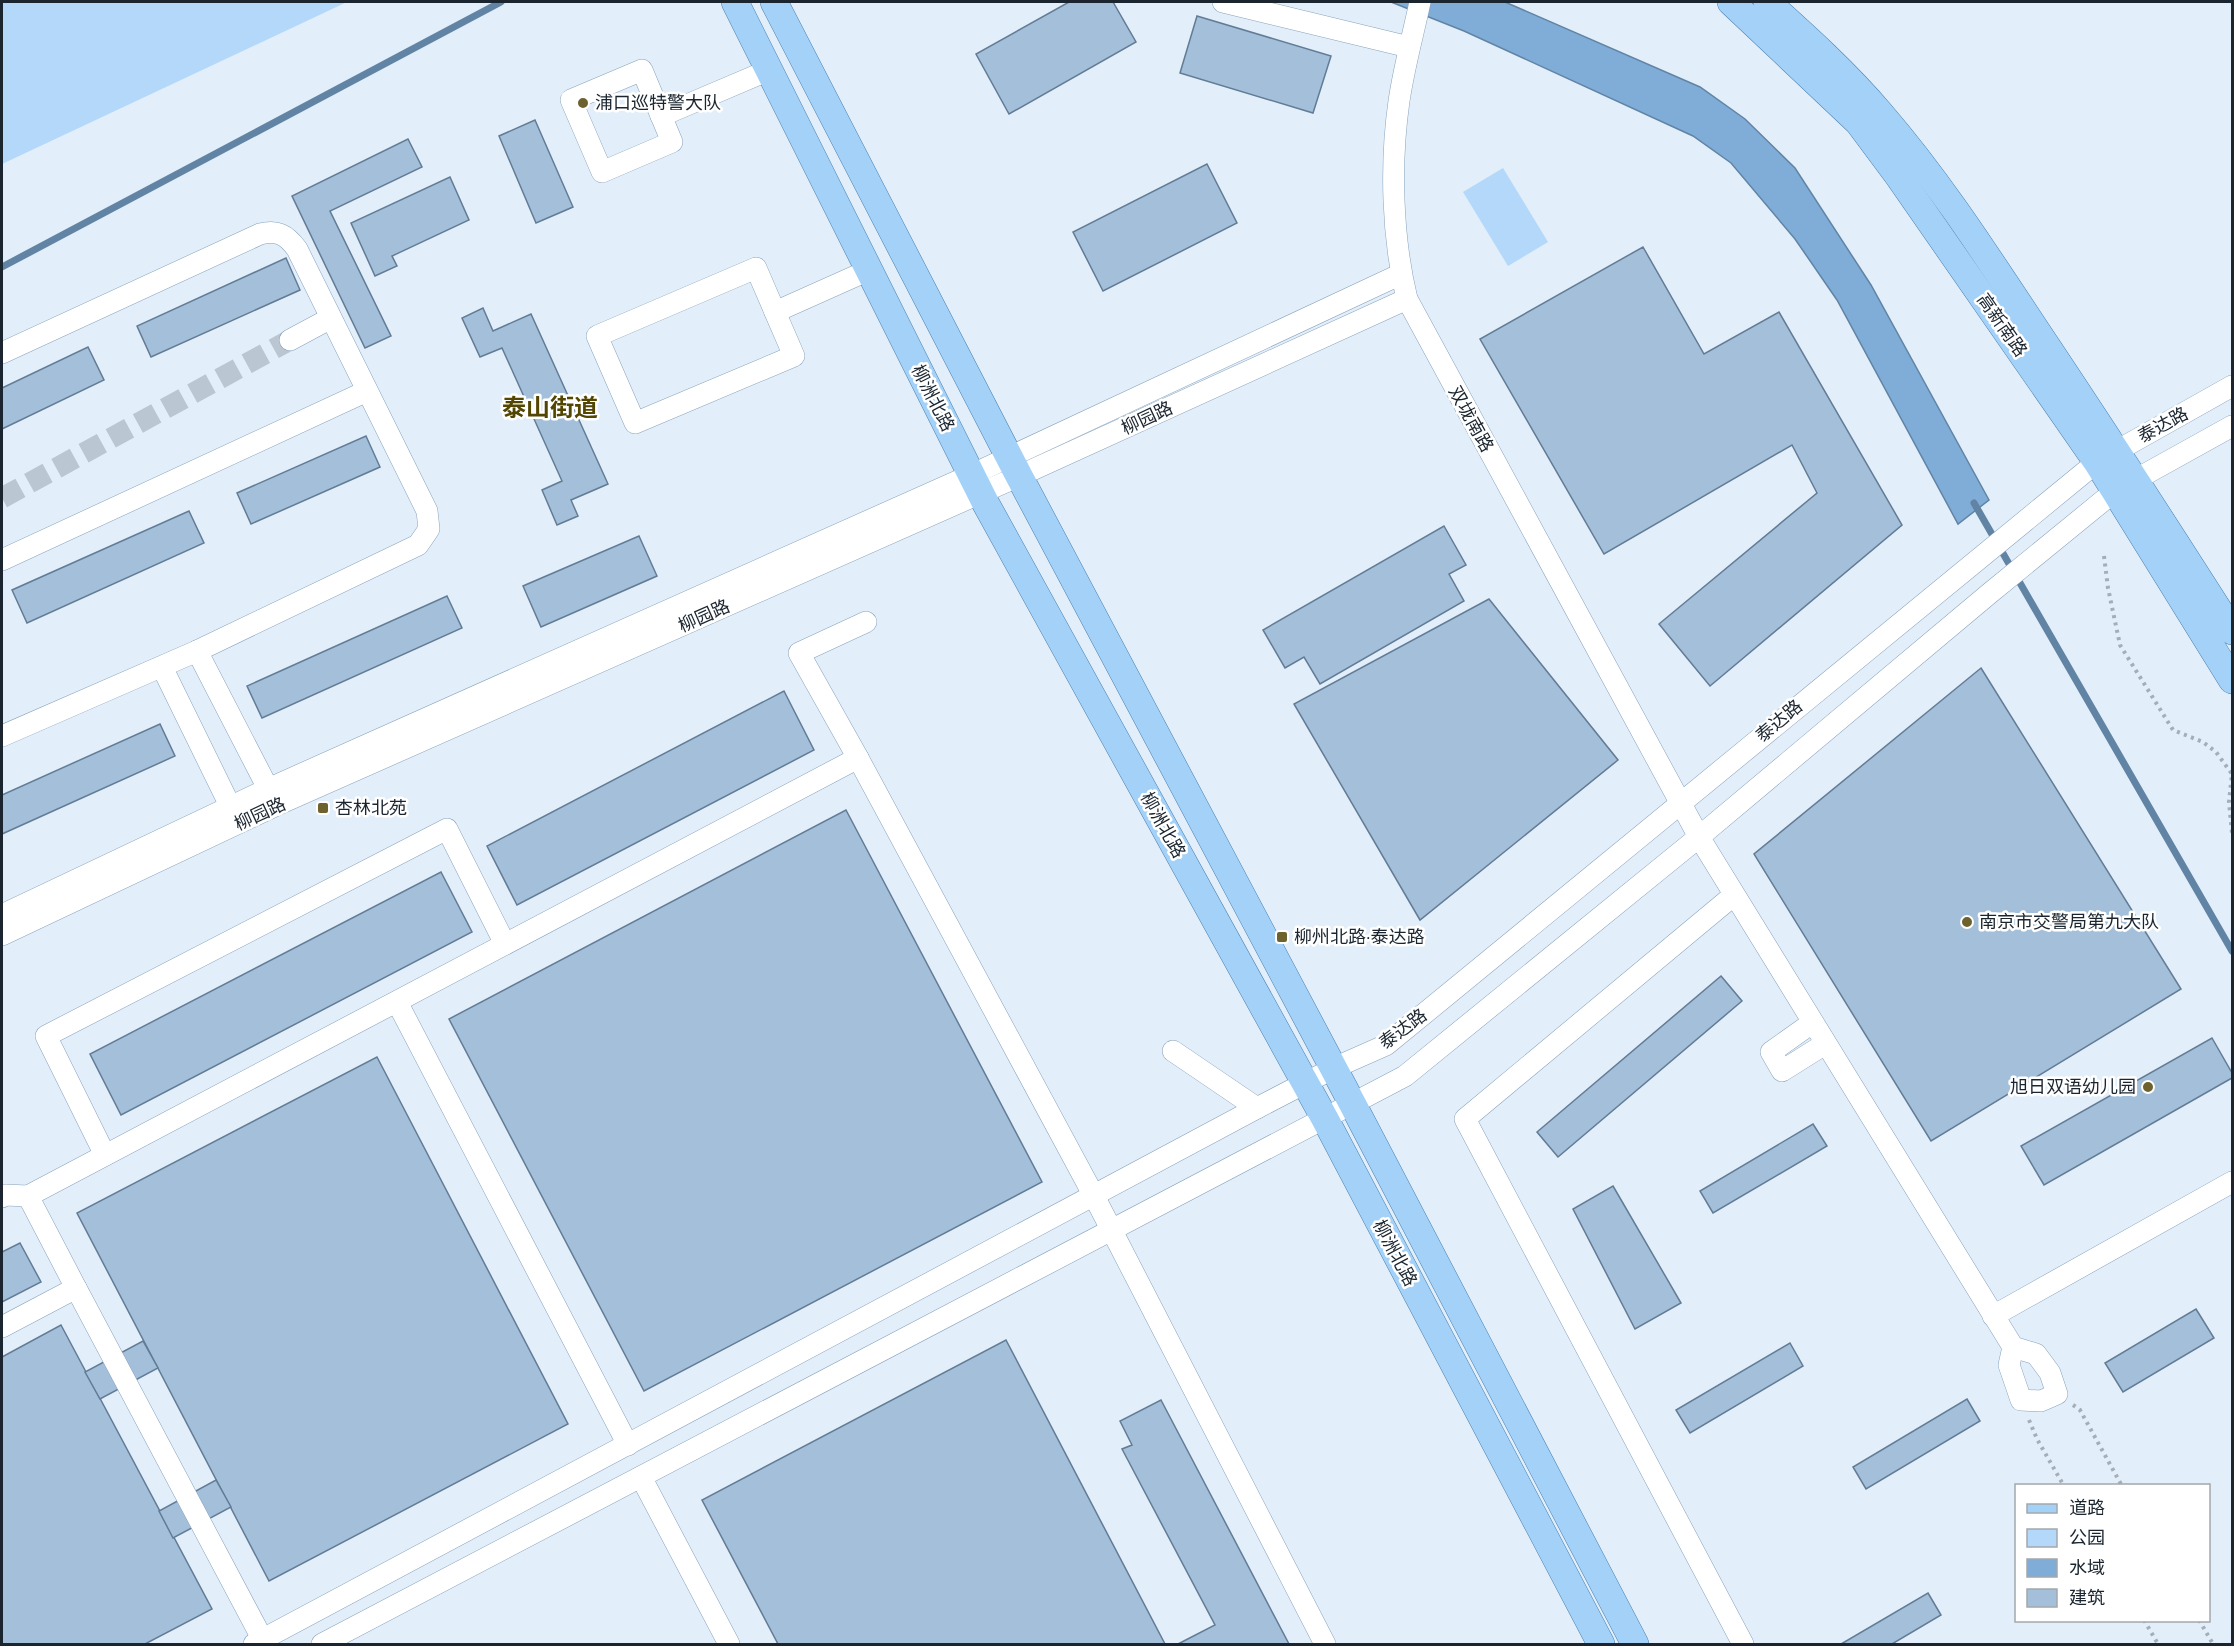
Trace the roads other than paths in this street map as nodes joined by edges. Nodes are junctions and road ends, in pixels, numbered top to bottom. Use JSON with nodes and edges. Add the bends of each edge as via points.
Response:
{"nodes":[{"id":1,"x":735,"y":2,"type":"edge"},
{"id":2,"x":774,"y":2,"type":"edge"},
{"id":3,"x":1223,"y":2,"type":"edge"},
{"id":4,"x":1420,"y":2,"type":"edge"},
{"id":5,"x":1731,"y":2,"type":"edge"},
{"id":6,"x":1767,"y":2,"type":"edge"},
{"id":7,"x":1411,"y":41,"type":"junction"},
{"id":8,"x":769,"y":70,"type":"junction"},
{"id":9,"x":662,"y":116,"type":"junction"},
{"id":10,"x":869,"y":270,"type":"junction"},
{"id":11,"x":1401,"y":274,"type":"junction"},
{"id":12,"x":1407,"y":299,"type":"junction"},
{"id":13,"x":775,"y":312,"type":"junction"},
{"id":14,"x":331,"y":318,"type":"junction"},
{"id":15,"x":290,"y":340,"type":"tunnel mouth"},
{"id":16,"x":2,"y":353,"type":"edge"},
{"id":17,"x":2232,"y":386,"type":"edge"},
{"id":18,"x":368,"y":391,"type":"junction"},
{"id":19,"x":2232,"y":426,"type":"edge"},
{"id":20,"x":2107,"y":456,"type":"junction"},
{"id":21,"x":1014,"y":466,"type":"junction"},
{"id":22,"x":976,"y":484,"type":"junction"},
{"id":23,"x":2125,"y":485,"type":"junction"},
{"id":24,"x":2,"y":560,"type":"edge"},
{"id":25,"x":866,"y":622,"type":"dead end"},
{"id":26,"x":2232,"y":631,"type":"edge"},
{"id":27,"x":197,"y":651,"type":"junction"},
{"id":28,"x":162,"y":667,"type":"junction"},
{"id":29,"x":2232,"y":680,"type":"edge"},
{"id":30,"x":2,"y":736,"type":"edge"},
{"id":31,"x":858,"y":758,"type":"junction"},
{"id":32,"x":273,"y":797,"type":"junction"},
{"id":33,"x":1680,"y":803,"type":"junction"},
{"id":34,"x":235,"y":815,"type":"junction"},
{"id":35,"x":1699,"y":837,"type":"junction"},
{"id":36,"x":1734,"y":895,"type":"junction"},
{"id":37,"x":2,"y":915,"type":"edge"},
{"id":38,"x":2,"y":934,"type":"edge"},
{"id":39,"x":505,"y":944,"type":"junction"},
{"id":40,"x":397,"y":1002,"type":"junction"},
{"id":41,"x":1812,"y":1023,"type":"junction"},
{"id":42,"x":1825,"y":1044,"type":"junction"},
{"id":43,"x":1173,"y":1051,"type":"dead end"},
{"id":44,"x":1334,"y":1068,"type":"junction"},
{"id":45,"x":1305,"y":1083,"type":"junction"},
{"id":46,"x":1353,"y":1103,"type":"junction"},
{"id":47,"x":1257,"y":1108,"type":"junction"},
{"id":48,"x":1325,"y":1119,"type":"junction"},
{"id":49,"x":105,"y":1155,"type":"junction"},
{"id":50,"x":2232,"y":1182,"type":"edge"},
{"id":51,"x":28,"y":1196,"type":"junction"},
{"id":52,"x":1094,"y":1196,"type":"junction"},
{"id":53,"x":2,"y":1197,"type":"edge"},
{"id":54,"x":1111,"y":1231,"type":"junction"},
{"id":55,"x":76,"y":1288,"type":"junction"},
{"id":56,"x":1994,"y":1316,"type":"junction"},
{"id":57,"x":2,"y":1327,"type":"edge"},
{"id":58,"x":2013,"y":1347,"type":"junction"},
{"id":59,"x":650,"y":1433,"type":"junction"},
{"id":60,"x":628,"y":1445,"type":"junction"},
{"id":61,"x":605,"y":1457,"type":"junction"},
{"id":62,"x":666,"y":1464,"type":"junction"},
{"id":63,"x":641,"y":1477,"type":"junction"},
{"id":64,"x":621,"y":1488,"type":"junction"},
{"id":65,"x":261,"y":1643,"type":"edge"},
{"id":66,"x":322,"y":1644,"type":"edge"},
{"id":67,"x":729,"y":1644,"type":"edge"},
{"id":68,"x":1324,"y":1644,"type":"edge"},
{"id":69,"x":1601,"y":1644,"type":"edge"},
{"id":70,"x":1635,"y":1644,"type":"edge"},
{"id":71,"x":1743,"y":1644,"type":"edge"}],
"edges":[{"from":1,"to":8,"type":"main road","name":"柳洲北路"},
{"from":2,"to":21,"type":"main road","name":"柳洲北路"},
{"from":3,"to":7,"type":"street"},
{"from":4,"to":7,"type":"street","name":"双垅南路"},
{"from":5,"to":20,"type":"main road","name":"高新南路","via":[[1858,122]]},
{"from":6,"to":20,"type":"main road","name":"高新南路","via":[[1871,103],[1957,211]]},
{"from":7,"to":11,"type":"street","name":"双垅南路","via":[[1399,102],[1394,172]]},
{"from":8,"to":9,"type":"street"},
{"from":8,"to":10,"type":"main road","name":"柳洲北路"},
{"from":9,"to":9,"type":"street","via":[[642,70],[571,100],[602,172],[672,142]]},
{"from":10,"to":13,"type":"street"},
{"from":10,"to":22,"type":"main road","name":"柳洲北路"},
{"from":11,"to":12,"type":"street","name":"双垅南路"},
{"from":11,"to":21,"type":"street","name":"柳园路"},
{"from":12,"to":21,"type":"street","name":"柳园路"},
{"from":12,"to":33,"type":"street","name":"双垅南路"},
{"from":13,"to":13,"type":"street","via":[[756,268],[597,336],[635,423],[794,356]]},
{"from":14,"to":15,"type":"street"},
{"from":14,"to":16,"type":"street","via":[[297,249],[288,237],[274,231]]},
{"from":14,"to":18,"type":"street"},
{"from":17,"to":20,"type":"street","name":"泰达路"},
{"from":18,"to":24,"type":"street"},
{"from":18,"to":27,"type":"street","via":[[427,511],[429,529],[424,537],[418,545]]},
{"from":19,"to":23,"type":"street","name":"泰达路"},
{"from":20,"to":23,"type":"main road","name":"高新南路"},
{"from":20,"to":33,"type":"street","name":"泰达路"},
{"from":21,"to":22,"type":"street","name":"柳园路"},
{"from":21,"to":44,"type":"main road","name":"柳洲北路"},
{"from":22,"to":32,"type":"street","name":"柳园路"},
{"from":22,"to":45,"type":"main road","name":"柳洲北路"},
{"from":23,"to":26,"type":"main road","name":"高新南路"},
{"from":23,"to":29,"type":"main road","name":"高新南路"},
{"from":23,"to":35,"type":"street","name":"泰达路"},
{"from":25,"to":31,"type":"street","via":[[799,653]]},
{"from":27,"to":28,"type":"street"},
{"from":27,"to":32,"type":"street"},
{"from":28,"to":30,"type":"street"},
{"from":28,"to":34,"type":"street"},
{"from":31,"to":39,"type":"street"},
{"from":31,"to":52,"type":"street"},
{"from":32,"to":34,"type":"street","name":"柳园路"},
{"from":33,"to":35,"type":"street","name":"双垅南路"},
{"from":33,"to":44,"type":"street","name":"泰达路","via":[[1386,1045]]},
{"from":34,"to":37,"type":"street","name":"柳园路"},
{"from":34,"to":38,"type":"street","name":"柳园路"},
{"from":35,"to":36,"type":"street","name":"双垅南路"},
{"from":35,"to":46,"type":"street","name":"泰达路","via":[[1405,1076]]},
{"from":36,"to":41,"type":"street","name":"双垅南路"},
{"from":36,"to":71,"type":"street","via":[[1465,1119]]},
{"from":39,"to":40,"type":"street"},
{"from":39,"to":49,"type":"street","via":[[447,829],[46,1036]]},
{"from":40,"to":49,"type":"street"},
{"from":40,"to":60,"type":"street"},
{"from":41,"to":42,"type":"street","name":"双垅南路"},
{"from":41,"to":42,"type":"street","via":[[1771,1052],[1782,1071]]},
{"from":42,"to":56,"type":"street","name":"双垅南路"},
{"from":43,"to":47,"type":"street"},
{"from":44,"to":45,"type":"street","name":"泰达路"},
{"from":44,"to":46,"type":"main road","name":"柳洲北路"},
{"from":45,"to":47,"type":"street","name":"泰达路"},
{"from":45,"to":48,"type":"main road","name":"柳洲北路"},
{"from":46,"to":48,"type":"street","name":"泰达路"},
{"from":46,"to":70,"type":"main road","name":"柳洲北路"},
{"from":47,"to":52,"type":"street","name":"泰达路"},
{"from":48,"to":54,"type":"street","name":"泰达路"},
{"from":48,"to":69,"type":"main road","name":"柳洲北路"},
{"from":49,"to":51,"type":"street"},
{"from":50,"to":56,"type":"street"},
{"from":51,"to":53,"type":"street"},
{"from":51,"to":55,"type":"street"},
{"from":52,"to":54,"type":"street"},
{"from":52,"to":59,"type":"street","name":"泰达路"},
{"from":54,"to":62,"type":"street","name":"泰达路"},
{"from":54,"to":68,"type":"street"},
{"from":55,"to":57,"type":"street"},
{"from":55,"to":65,"type":"street"},
{"from":56,"to":58,"type":"street","name":"双垅南路"},
{"from":58,"to":58,"type":"street","via":[[2009,1365],[2021,1400],[2042,1401],[2057,1394],[2050,1372],[2036,1354]]},
{"from":59,"to":60,"type":"street","name":"泰达路"},
{"from":59,"to":62,"type":"street"},
{"from":60,"to":61,"type":"street","name":"泰达路"},
{"from":61,"to":64,"type":"street"},
{"from":61,"to":65,"type":"street","name":"泰达路"},
{"from":62,"to":63,"type":"street","name":"泰达路"},
{"from":63,"to":64,"type":"street","name":"泰达路"},
{"from":63,"to":67,"type":"street"},
{"from":64,"to":66,"type":"street","name":"泰达路"}]}
